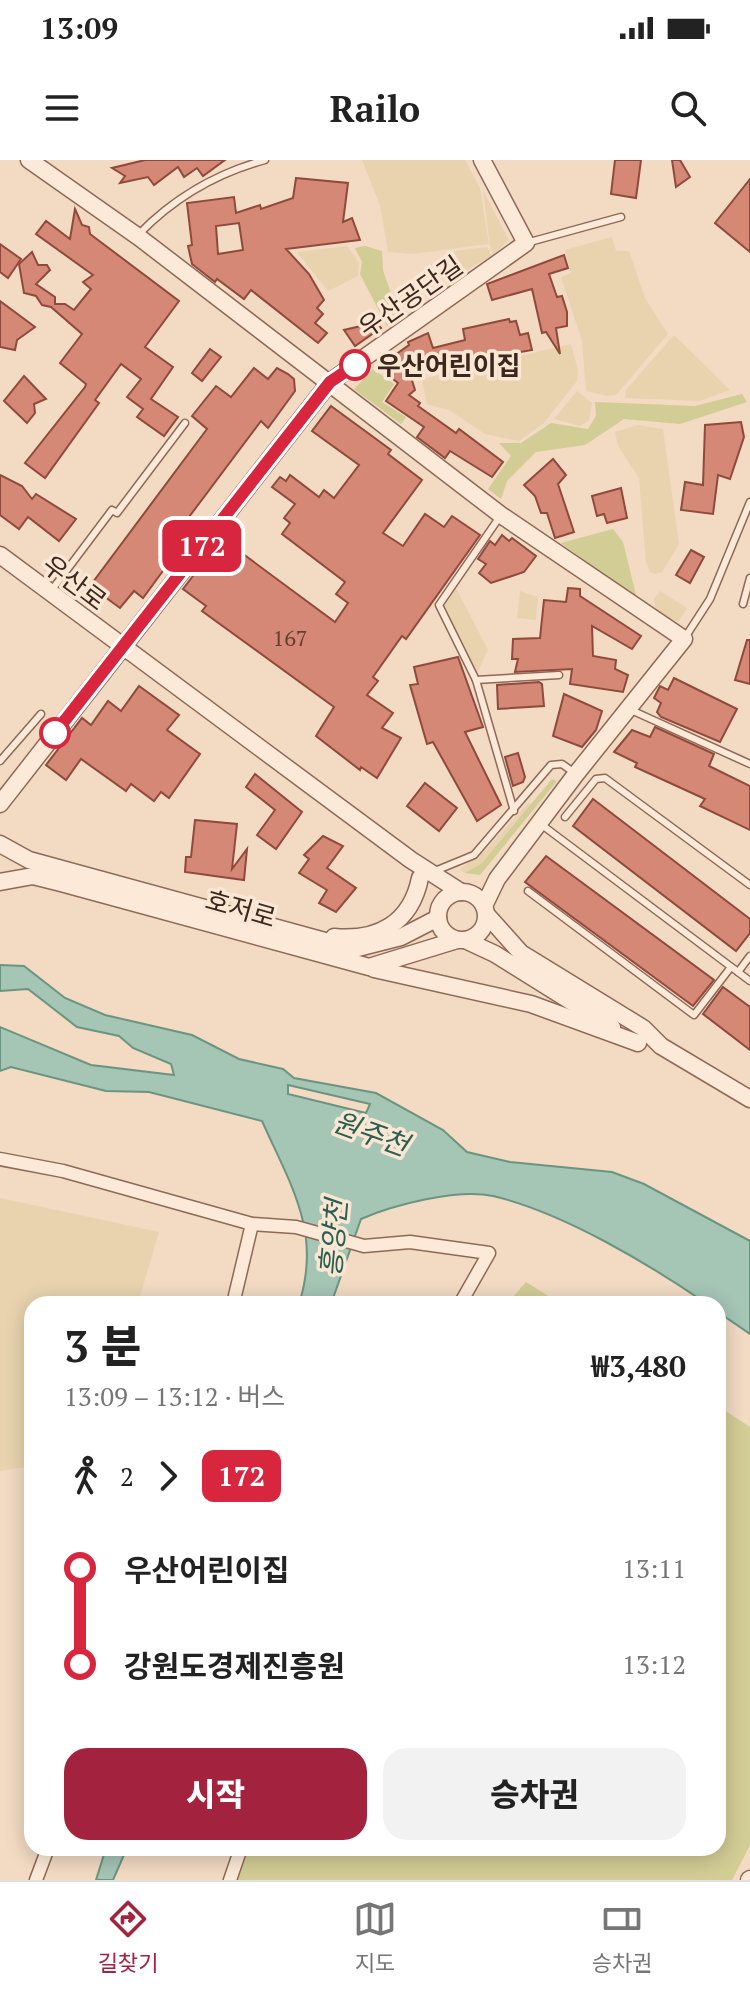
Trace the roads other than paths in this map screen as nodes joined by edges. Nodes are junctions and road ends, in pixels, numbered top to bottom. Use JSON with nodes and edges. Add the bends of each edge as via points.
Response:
{"nodes":[{"id":1,"x":29,"y":160,"type":"edge"},
{"id":2,"x":265,"y":160,"type":"edge"},
{"id":3,"x":482,"y":160,"type":"edge"},
{"id":4,"x":621,"y":217,"type":"dead end"},
{"id":5,"x":137,"y":236,"type":"junction"},
{"id":6,"x":526,"y":243,"type":"junction"},
{"id":7,"x":330,"y":382,"type":"junction"},
{"id":8,"x":185,"y":423,"type":"dead end"},
{"id":9,"x":750,"y":502,"type":"edge"},
{"id":10,"x":501,"y":515,"type":"junction"},
{"id":11,"x":0,"y":555,"type":"edge"},
{"id":12,"x":750,"y":578,"type":"edge"},
{"id":13,"x":49,"y":593,"type":"junction"},
{"id":14,"x":743,"y":604,"type":"dead end"},
{"id":15,"x":684,"y":639,"type":"junction"},
{"id":16,"x":122,"y":648,"type":"junction"},
{"id":17,"x":559,"y":675,"type":"dead end"},
{"id":18,"x":476,"y":680,"type":"junction"},
{"id":19,"x":628,"y":709,"type":"junction"},
{"id":20,"x":41,"y":714,"type":"dead end"},
{"id":21,"x":0,"y":761,"type":"edge"},
{"id":22,"x":750,"y":764,"type":"edge"},
{"id":23,"x":576,"y":774,"type":"junction"},
{"id":24,"x":0,"y":804,"type":"edge"},
{"id":25,"x":514,"y":811,"type":"junction"},
{"id":26,"x":565,"y":817,"type":"dead end"},
{"id":27,"x":539,"y":823,"type":"junction"},
{"id":28,"x":0,"y":844,"type":"edge"},
{"id":29,"x":17,"y":856,"type":"junction"},
{"id":30,"x":425,"y":876,"type":"junction"},
{"id":31,"x":497,"y":879,"type":"junction"},
{"id":32,"x":5,"y":880,"type":"edge"},
{"id":33,"x":750,"y":885,"type":"edge"},
{"id":34,"x":528,"y":891,"type":"dead end"},
{"id":35,"x":466,"y":892,"type":"junction"},
{"id":36,"x":485,"y":910,"type":"junction"},
{"id":37,"x":438,"y":914,"type":"junction"},
{"id":38,"x":305,"y":935,"type":"junction"},
{"id":39,"x":461,"y":940,"type":"junction"},
{"id":40,"x":750,"y":956,"type":"edge"},
{"id":41,"x":369,"y":967,"type":"junction"},
{"id":42,"x":731,"y":967,"type":"junction"},
{"id":43,"x":738,"y":972,"type":"junction"},
{"id":44,"x":750,"y":981,"type":"edge"},
{"id":45,"x":638,"y":1043,"type":"junction"},
{"id":46,"x":661,"y":1046,"type":"junction"},
{"id":47,"x":750,"y":1099,"type":"edge"},
{"id":48,"x":0,"y":1159,"type":"edge"},
{"id":49,"x":252,"y":1224,"type":"junction"},
{"id":50,"x":235,"y":1296,"type":"edge"},
{"id":51,"x":465,"y":1296,"type":"edge"},
{"id":52,"x":45,"y":1856,"type":"edge"},
{"id":53,"x":238,"y":1856,"type":"edge"},
{"id":54,"x":36,"y":1880,"type":"edge"},
{"id":55,"x":230,"y":1880,"type":"edge"}],
"edges":[{"from":1,"to":5,"type":"street"},
{"from":2,"to":5,"type":"lane","via":[[236,167],[164,208]]},
{"from":3,"to":6,"type":"street"},
{"from":4,"to":6,"type":"lane"},
{"from":5,"to":7,"type":"street"},
{"from":6,"to":7,"type":"street","name":"우산공단길"},
{"from":7,"to":10,"type":"street"},
{"from":7,"to":16,"type":"street","name":"우산공단길"},
{"from":8,"to":13,"type":"lane"},
{"from":9,"to":15,"type":"lane","via":[[710,599]]},
{"from":10,"to":15,"type":"street"},
{"from":10,"to":18,"type":"lane","via":[[439,605]]},
{"from":11,"to":13,"type":"street","name":"우산로"},
{"from":12,"to":14,"type":"lane"},
{"from":13,"to":16,"type":"street","name":"우산로"},
{"from":15,"to":19,"type":"street"},
{"from":16,"to":24,"type":"street","name":"우산공단길"},
{"from":16,"to":30,"type":"street","name":"우산로","via":[[411,860]]},
{"from":17,"to":18,"type":"lane"},
{"from":18,"to":25,"type":"lane"},
{"from":19,"to":22,"type":"lane"},
{"from":19,"to":23,"type":"street"},
{"from":20,"to":21,"type":"lane"},
{"from":23,"to":25,"type":"lane","via":[[562,764],[551,765]]},
{"from":23,"to":27,"type":"street"},
{"from":25,"to":30,"type":"lane","via":[[474,855]]},
{"from":26,"to":33,"type":"lane","via":[[596,779],[605,778]]},
{"from":27,"to":31,"type":"street"},
{"from":27,"to":42,"type":"lane"},
{"from":28,"to":29,"type":"street","name":"호저로"},
{"from":29,"to":32,"type":"street","name":"호저로","via":[[17,867]]},
{"from":29,"to":38,"type":"street","name":"호저로"},
{"from":30,"to":35,"type":"street","name":"우산로"},
{"from":30,"to":37,"type":"street"},
{"from":30,"to":38,"type":"street","via":[[416,898],[392,927],[371,936]]},
{"from":31,"to":35,"type":"street","via":[[483,890]]},
{"from":31,"to":36,"type":"street"},
{"from":32,"to":41,"type":"street","name":"호저로","via":[[33,876]]},
{"from":34,"to":42,"type":"lane","via":[[694,1015]]},
{"from":35,"to":36,"type":"street"},
{"from":35,"to":37,"type":"street","via":[[446,897]]},
{"from":36,"to":39,"type":"street","via":[[479,934]]},
{"from":36,"to":46,"type":"street","via":[[521,953],[643,1028]]},
{"from":37,"to":38,"type":"street","via":[[401,937],[354,949]]},
{"from":37,"to":39,"type":"street","via":[[444,932]]},
{"from":39,"to":41,"type":"street"},
{"from":39,"to":45,"type":"street","via":[[495,954]]},
{"from":40,"to":43,"type":"lane"},
{"from":41,"to":45,"type":"street","name":"호저로","via":[[531,1004]]},
{"from":42,"to":43,"type":"lane"},
{"from":43,"to":44,"type":"lane"},
{"from":45,"to":46,"type":"street"},
{"from":46,"to":47,"type":"street"},
{"from":48,"to":49,"type":"street","via":[[63,1171]]},
{"from":49,"to":50,"type":"street"},
{"from":49,"to":51,"type":"street","via":[[296,1227],[364,1246],[410,1242],[489,1253]]},
{"from":52,"to":54,"type":"street"},
{"from":53,"to":55,"type":"street"}]}
